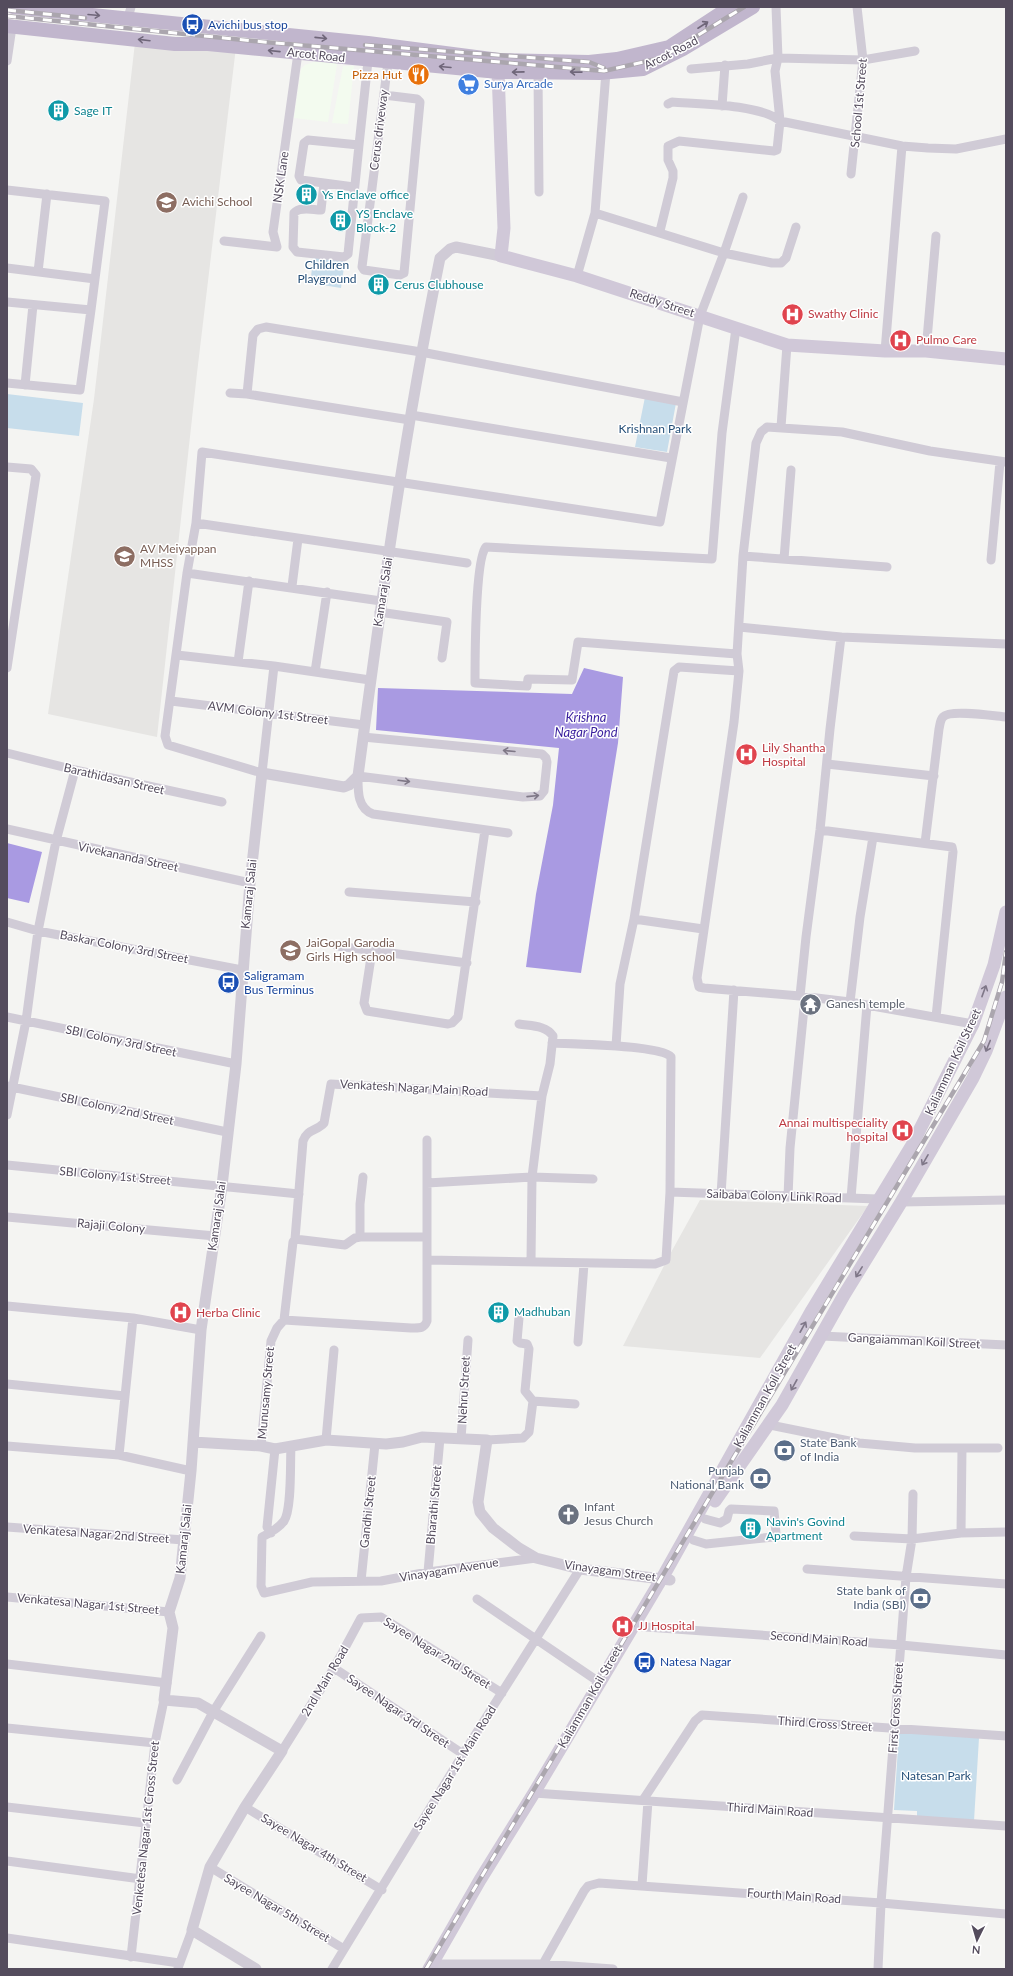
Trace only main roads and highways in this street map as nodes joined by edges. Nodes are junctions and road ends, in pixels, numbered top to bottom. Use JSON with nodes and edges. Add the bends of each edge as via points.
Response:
{"nodes":[{"id":1,"x":13,"y":7,"type":"edge"},
{"id":2,"x":730,"y":7,"type":"edge"},
{"id":3,"x":753,"y":7,"type":"edge"},
{"id":4,"x":28,"y":8,"type":"edge"},
{"id":5,"x":58,"y":9,"type":"edge"},
{"id":6,"x":129,"y":13,"type":"edge"},
{"id":7,"x":10,"y":26,"type":"edge"},
{"id":8,"x":498,"y":72,"type":"junction"},
{"id":9,"x":1006,"y":359,"type":"edge"},
{"id":10,"x":1006,"y":912,"type":"edge"},
{"id":11,"x":1004,"y":926,"type":"edge"},
{"id":12,"x":1006,"y":997,"type":"edge"},
{"id":13,"x":1001,"y":1025,"type":"edge"},
{"id":14,"x":666,"y":1579,"type":"junction"},
{"id":15,"x":636,"y":1626,"type":"junction"},
{"id":16,"x":539,"y":1793,"type":"junction"},
{"id":17,"x":435,"y":1966,"type":"edge"}],
"edges":[{"from":1,"to":4,"type":"main road","name":"Arcot Road"},
{"from":6,"to":2,"type":"main road","name":"Arcot Road","one_way":true,"via":[[499,60],[589,62],[617,59],[669,47]]},
{"from":3,"to":8,"type":"main road","name":"Arcot Road","one_way":true,"via":[[683,49],[643,69],[606,72]]},
{"from":4,"to":5,"type":"main road","name":"Arcot Road"},
{"from":5,"to":6,"type":"main road","name":"Arcot Road","one_way":true},
{"from":8,"to":7,"type":"main road","name":"Arcot Road","one_way":true,"via":[[208,44],[175,44]]},
{"from":8,"to":9,"type":"main road","name":"Reddy Street","via":[[504,228],[501,256],[577,276],[788,345],[926,351]]},
{"from":10,"to":11,"type":"main road","name":"Kaliamman Koil Street"},
{"from":14,"to":11,"type":"main road","name":"Kaliamman Koil Street","one_way":true,"via":[[812,1310],[912,1145],[973,1024],[994,965]]},
{"from":12,"to":13,"type":"main road","name":"Kaliamman Koil Street"},
{"from":13,"to":14,"type":"main road","name":"Kaliamman Koil Street","one_way":true,"via":[[902,1202],[844,1296],[770,1425],[718,1496],[693,1540]]},
{"from":14,"to":15,"type":"main road","name":"Kaliamman Koil Street"},
{"from":15,"to":16,"type":"main road","name":"Kaliamman Koil Street"},
{"from":15,"to":16,"type":"main road","name":"Kaliamman Koil Street","via":[[599,1682]]},
{"from":16,"to":17,"type":"main road","name":"Kaliamman Koil Street","via":[[480,1880]]}]}
